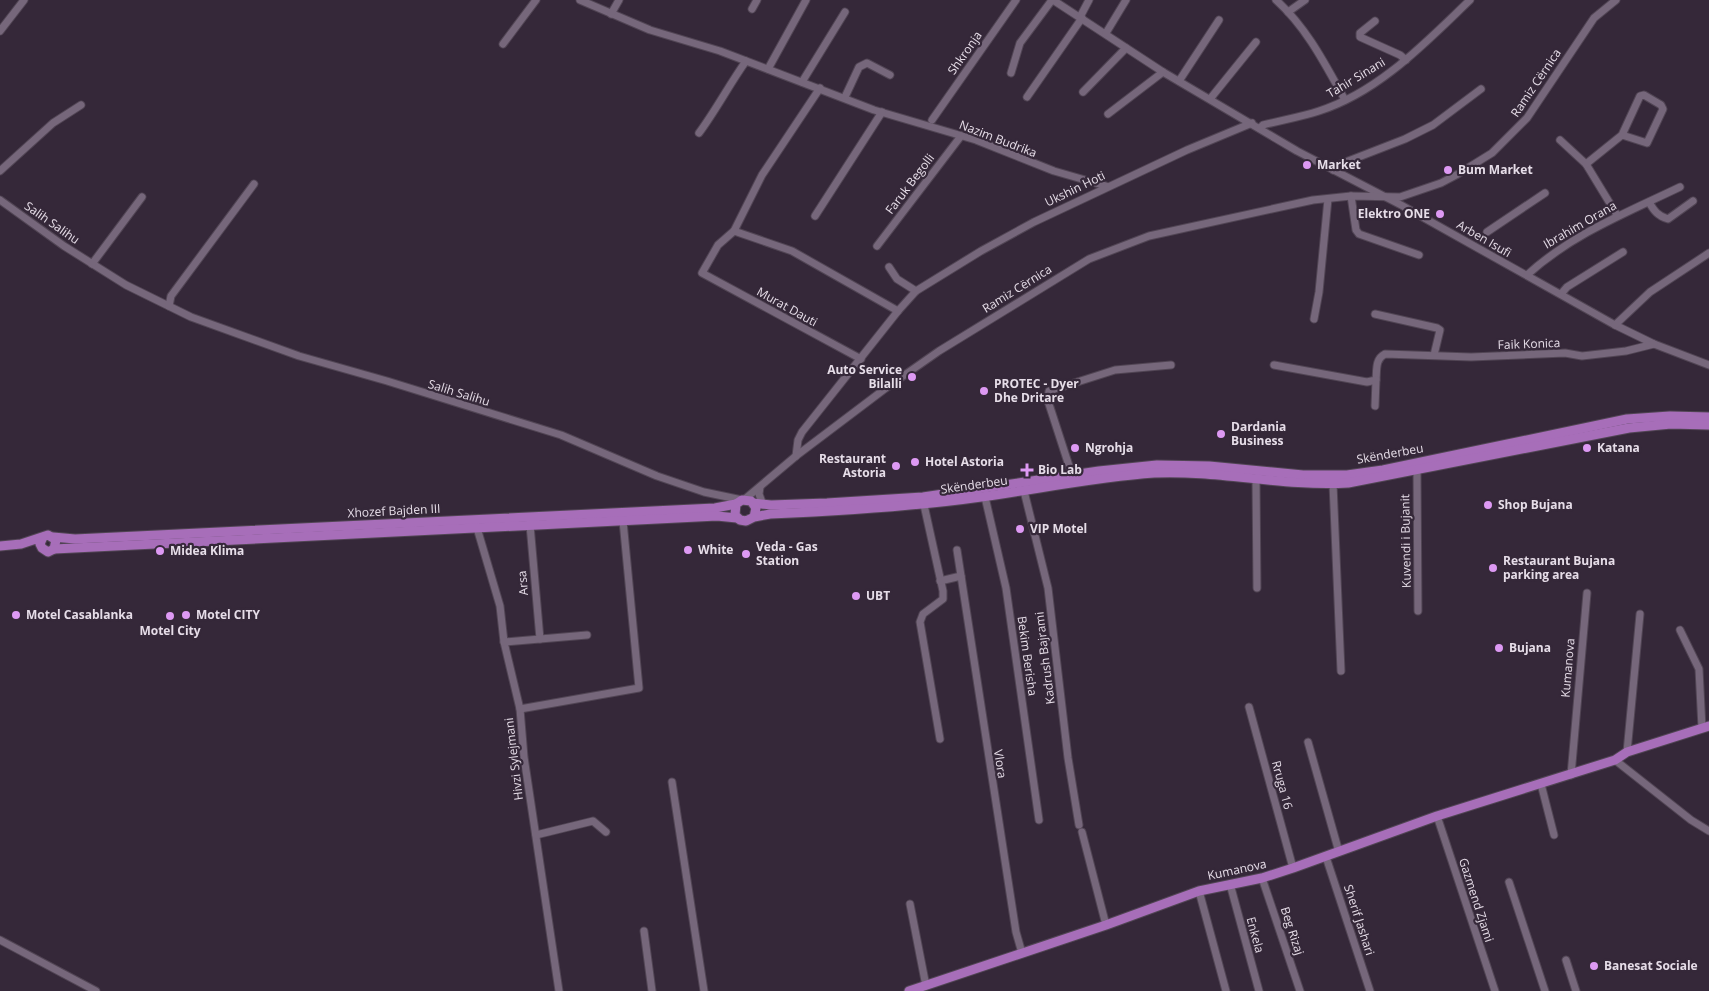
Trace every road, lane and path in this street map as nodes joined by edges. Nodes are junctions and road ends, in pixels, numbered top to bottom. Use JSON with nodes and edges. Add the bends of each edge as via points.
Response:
{"nodes":[{"id":1,"x":24,"y":0,"type":"edge"},
{"id":2,"x":536,"y":0,"type":"edge"},
{"id":3,"x":580,"y":0,"type":"edge"},
{"id":4,"x":619,"y":0,"type":"edge"},
{"id":5,"x":757,"y":0,"type":"edge"},
{"id":6,"x":806,"y":0,"type":"edge"},
{"id":7,"x":1016,"y":0,"type":"edge"},
{"id":8,"x":1052,"y":0,"type":"edge"},
{"id":9,"x":1089,"y":0,"type":"edge"},
{"id":10,"x":1126,"y":0,"type":"edge"},
{"id":11,"x":1276,"y":0,"type":"edge"},
{"id":12,"x":1305,"y":0,"type":"edge"},
{"id":13,"x":1470,"y":0,"type":"edge"},
{"id":14,"x":1616,"y":0,"type":"edge"},
{"id":15,"x":752,"y":9,"type":"dead end"},
{"id":16,"x":845,"y":12,"type":"dead end"},
{"id":17,"x":1288,"y":12,"type":"junction"},
{"id":18,"x":611,"y":14,"type":"junction"},
{"id":19,"x":1081,"y":18,"type":"junction"},
{"id":20,"x":1220,"y":20,"type":"dead end"},
{"id":21,"x":1375,"y":21,"type":"dead end"},
{"id":22,"x":0,"y":30,"type":"edge"},
{"id":23,"x":1106,"y":33,"type":"junction"},
{"id":24,"x":1256,"y":42,"type":"dead end"},
{"id":25,"x":503,"y":44,"type":"dead end"},
{"id":26,"x":1126,"y":48,"type":"junction"},
{"id":27,"x":1406,"y":60,"type":"junction"},
{"id":28,"x":746,"y":61,"type":"junction"},
{"id":29,"x":768,"y":69,"type":"junction"},
{"id":30,"x":1163,"y":72,"type":"junction"},
{"id":31,"x":1011,"y":73,"type":"dead end"},
{"id":32,"x":890,"y":75,"type":"dead end"},
{"id":33,"x":1179,"y":81,"type":"junction"},
{"id":34,"x":802,"y":82,"type":"junction"},
{"id":35,"x":820,"y":88,"type":"junction"},
{"id":36,"x":1481,"y":89,"type":"dead end"},
{"id":37,"x":1083,"y":92,"type":"dead end"},
{"id":38,"x":845,"y":97,"type":"junction"},
{"id":39,"x":1027,"y":97,"type":"dead end"},
{"id":40,"x":1210,"y":99,"type":"junction"},
{"id":41,"x":1345,"y":100,"type":"junction"},
{"id":42,"x":80,"y":105,"type":"dead end"},
{"id":43,"x":882,"y":112,"type":"junction"},
{"id":44,"x":1108,"y":114,"type":"dead end"},
{"id":45,"x":932,"y":120,"type":"dead end"},
{"id":46,"x":1252,"y":124,"type":"junction"},
{"id":47,"x":1260,"y":128,"type":"junction"},
{"id":48,"x":699,"y":133,"type":"dead end"},
{"id":49,"x":1622,"y":135,"type":"junction"},
{"id":50,"x":961,"y":136,"type":"junction"},
{"id":51,"x":1560,"y":140,"type":"dead end"},
{"id":52,"x":1586,"y":164,"type":"junction"},
{"id":53,"x":1333,"y":170,"type":"junction"},
{"id":54,"x":0,"y":171,"type":"edge"},
{"id":55,"x":254,"y":184,"type":"dead end"},
{"id":56,"x":1106,"y":186,"type":"junction"},
{"id":57,"x":1680,"y":187,"type":"dead end"},
{"id":58,"x":1545,"y":193,"type":"dead end"},
{"id":59,"x":1351,"y":196,"type":"junction"},
{"id":60,"x":1384,"y":196,"type":"junction"},
{"id":61,"x":142,"y":197,"type":"dead end"},
{"id":62,"x":1328,"y":199,"type":"junction"},
{"id":63,"x":0,"y":200,"type":"edge"},
{"id":64,"x":1694,"y":201,"type":"dead end"},
{"id":65,"x":1649,"y":202,"type":"junction"},
{"id":66,"x":1617,"y":215,"type":"junction"},
{"id":67,"x":815,"y":216,"type":"dead end"},
{"id":68,"x":734,"y":231,"type":"junction"},
{"id":69,"x":1487,"y":232,"type":"tunnel mouth"},
{"id":70,"x":877,"y":246,"type":"dead end"},
{"id":71,"x":1623,"y":252,"type":"dead end"},
{"id":72,"x":1709,"y":253,"type":"edge"},
{"id":73,"x":1419,"y":255,"type":"dead end"},
{"id":74,"x":92,"y":264,"type":"junction"},
{"id":75,"x":889,"y":267,"type":"dead end"},
{"id":76,"x":1527,"y":275,"type":"junction"},
{"id":77,"x":916,"y":291,"type":"junction"},
{"id":78,"x":1561,"y":294,"type":"junction"},
{"id":79,"x":169,"y":306,"type":"junction"},
{"id":80,"x":898,"y":311,"type":"junction"},
{"id":81,"x":1375,"y":314,"type":"dead end"},
{"id":82,"x":1314,"y":319,"type":"dead end"},
{"id":83,"x":1615,"y":325,"type":"junction"},
{"id":84,"x":1654,"y":344,"type":"junction"},
{"id":85,"x":1434,"y":355,"type":"junction"},
{"id":86,"x":861,"y":359,"type":"junction"},
{"id":87,"x":1171,"y":365,"type":"dead end"},
{"id":88,"x":1274,"y":365,"type":"dead end"},
{"id":89,"x":1709,"y":366,"type":"edge"},
{"id":90,"x":1376,"y":380,"type":"junction"},
{"id":91,"x":1375,"y":406,"type":"dead end"},
{"id":92,"x":1709,"y":417,"type":"edge"},
{"id":93,"x":1709,"y":425,"type":"edge"},
{"id":94,"x":796,"y":456,"type":"junction"},
{"id":95,"x":1417,"y":471,"type":"junction"},
{"id":96,"x":1072,"y":475,"type":"junction"},
{"id":97,"x":1256,"y":480,"type":"junction"},
{"id":98,"x":1333,"y":484,"type":"junction"},
{"id":99,"x":760,"y":487,"type":"junction"},
{"id":100,"x":1024,"y":490,"type":"junction"},
{"id":101,"x":985,"y":497,"type":"junction"},
{"id":102,"x":752,"y":505,"type":"junction"},
{"id":103,"x":924,"y":505,"type":"junction"},
{"id":104,"x":738,"y":518,"type":"junction"},
{"id":105,"x":623,"y":521,"type":"junction"},
{"id":106,"x":530,"y":525,"type":"junction"},
{"id":107,"x":477,"y":528,"type":"junction"},
{"id":108,"x":43,"y":537,"type":"junction"},
{"id":109,"x":53,"y":537,"type":"junction"},
{"id":110,"x":21,"y":544,"type":"junction"},
{"id":111,"x":0,"y":546,"type":"edge"},
{"id":112,"x":54,"y":549,"type":"junction"},
{"id":113,"x":43,"y":550,"type":"junction"},
{"id":114,"x":957,"y":550,"type":"dead end"},
{"id":115,"x":961,"y":576,"type":"junction"},
{"id":116,"x":940,"y":581,"type":"junction"},
{"id":117,"x":1257,"y":588,"type":"dead end"},
{"id":118,"x":1587,"y":593,"type":"dead end"},
{"id":119,"x":1418,"y":611,"type":"dead end"},
{"id":120,"x":1640,"y":614,"type":"dead end"},
{"id":121,"x":1680,"y":630,"type":"dead end"},
{"id":122,"x":587,"y":636,"type":"dead end"},
{"id":123,"x":540,"y":639,"type":"junction"},
{"id":124,"x":504,"y":642,"type":"junction"},
{"id":125,"x":1340,"y":671,"type":"dead end"},
{"id":126,"x":1249,"y":707,"type":"dead end"},
{"id":127,"x":520,"y":709,"type":"junction"},
{"id":128,"x":1706,"y":727,"type":"edge"},
{"id":129,"x":940,"y":739,"type":"dead end"},
{"id":130,"x":1308,"y":742,"type":"dead end"},
{"id":131,"x":1627,"y":752,"type":"junction"},
{"id":132,"x":1615,"y":760,"type":"junction"},
{"id":133,"x":1571,"y":775,"type":"junction"},
{"id":134,"x":672,"y":782,"type":"dead end"},
{"id":135,"x":1541,"y":784,"type":"junction"},
{"id":136,"x":1437,"y":816,"type":"junction"},
{"id":137,"x":1039,"y":820,"type":"dead end"},
{"id":138,"x":1709,"y":831,"type":"edge"},
{"id":139,"x":606,"y":832,"type":"dead end"},
{"id":140,"x":536,"y":835,"type":"junction"},
{"id":141,"x":1554,"y":836,"type":"dead end"},
{"id":142,"x":1339,"y":852,"type":"junction"},
{"id":143,"x":1326,"y":857,"type":"junction"},
{"id":144,"x":1293,"y":868,"type":"junction"},
{"id":145,"x":1262,"y":878,"type":"junction"},
{"id":146,"x":1508,"y":882,"type":"dead end"},
{"id":147,"x":1230,"y":884,"type":"junction"},
{"id":148,"x":1199,"y":891,"type":"junction"},
{"id":149,"x":910,"y":904,"type":"dead end"},
{"id":150,"x":1106,"y":925,"type":"junction"},
{"id":151,"x":644,"y":931,"type":"dead end"},
{"id":152,"x":0,"y":940,"type":"edge"},
{"id":153,"x":1022,"y":954,"type":"junction"},
{"id":154,"x":1566,"y":960,"type":"dead end"},
{"id":155,"x":932,"y":987,"type":"edge"},
{"id":156,"x":96,"y":991,"type":"edge"},
{"id":157,"x":558,"y":991,"type":"edge"},
{"id":158,"x":652,"y":991,"type":"edge"},
{"id":159,"x":704,"y":991,"type":"edge"},
{"id":160,"x":909,"y":991,"type":"edge"},
{"id":161,"x":1226,"y":991,"type":"edge"},
{"id":162,"x":1259,"y":991,"type":"edge"},
{"id":163,"x":1300,"y":991,"type":"edge"},
{"id":164,"x":1370,"y":991,"type":"edge"},
{"id":165,"x":1494,"y":991,"type":"edge"},
{"id":166,"x":1545,"y":991,"type":"edge"},
{"id":167,"x":1576,"y":991,"type":"edge"}],
"edges":[{"from":1,"to":22,"type":"street"},
{"from":2,"to":25,"type":"street"},
{"from":3,"to":18,"type":"street","name":"Nazim Budrika"},
{"from":4,"to":18,"type":"street"},
{"from":5,"to":15,"type":"street"},
{"from":6,"to":29,"type":"street"},
{"from":7,"to":45,"type":"street","name":"Shkronja"},
{"from":8,"to":19,"type":"street","name":"Arben Isufi"},
{"from":8,"to":31,"type":"street","via":[[1020,43]]},
{"from":9,"to":19,"type":"street"},
{"from":10,"to":23,"type":"street"},
{"from":11,"to":17,"type":"street"},
{"from":12,"to":17,"type":"street"},
{"from":13,"to":27,"type":"street","name":"Tahir Sinani"},
{"from":14,"to":60,"type":"street","name":"Ramiz Cërnica","via":[[1594,18],[1527,118],[1492,153],[1441,183],[1400,196]]},
{"from":16,"to":34,"type":"street"},
{"from":17,"to":41,"type":"street","via":[[1322,58]]},
{"from":18,"to":28,"type":"street","name":"Nazim Budrika"},
{"from":19,"to":23,"type":"street","name":"Arben Isufi"},
{"from":19,"to":39,"type":"street"},
{"from":20,"to":33,"type":"street"},
{"from":21,"to":27,"type":"street","name":"Tahir Sinani","via":[[1360,33],[1360,37]]},
{"from":23,"to":26,"type":"street","name":"Arben Isufi"},
{"from":24,"to":40,"type":"street"},
{"from":26,"to":30,"type":"street","name":"Arben Isufi"},
{"from":26,"to":37,"type":"street"},
{"from":27,"to":41,"type":"street","name":"Tahir Sinani"},
{"from":28,"to":29,"type":"street","name":"Nazim Budrika"},
{"from":28,"to":48,"type":"street"},
{"from":29,"to":34,"type":"street","name":"Nazim Budrika"},
{"from":30,"to":33,"type":"street","name":"Arben Isufi"},
{"from":30,"to":44,"type":"street"},
{"from":32,"to":38,"type":"street","via":[[867,63],[859,67]]},
{"from":33,"to":40,"type":"street","name":"Arben Isufi"},
{"from":34,"to":35,"type":"street","name":"Nazim Budrika"},
{"from":35,"to":38,"type":"street","name":"Nazim Budrika"},
{"from":35,"to":68,"type":"street","via":[[762,175]]},
{"from":36,"to":53,"type":"street","via":[[1432,125],[1405,140],[1338,165]]},
{"from":38,"to":43,"type":"street","name":"Nazim Budrika"},
{"from":40,"to":46,"type":"street","name":"Arben Isufi"},
{"from":41,"to":47,"type":"street","name":"Tahir Sinani","via":[[1320,111]]},
{"from":42,"to":54,"type":"street","via":[[53,123]]},
{"from":43,"to":50,"type":"street","name":"Nazim Budrika"},
{"from":43,"to":67,"type":"street"},
{"from":46,"to":47,"type":"street","name":"Arben Isufi"},
{"from":46,"to":56,"type":"street","name":"Ukshin Hoti"},
{"from":47,"to":53,"type":"street","name":"Arben Isufi"},
{"from":49,"to":49,"type":"street","via":[[1640,96],[1661,104],[1663,109],[1647,143]]},
{"from":49,"to":52,"type":"street"},
{"from":50,"to":56,"type":"street","name":"Nazim Budrika","via":[[1054,172]]},
{"from":50,"to":70,"type":"street","name":"Faruk Begolli"},
{"from":51,"to":52,"type":"street"},
{"from":52,"to":66,"type":"street"},
{"from":53,"to":60,"type":"street","name":"Arben Isufi"},
{"from":55,"to":79,"type":"street","via":[[171,296]]},
{"from":56,"to":77,"type":"street","name":"Ukshin Hoti","via":[[1011,234]]},
{"from":57,"to":65,"type":"street","name":"Ibrahim Orana"},
{"from":58,"to":69,"type":"street"},
{"from":59,"to":60,"type":"street","name":"Ramiz Cërnica"},
{"from":59,"to":62,"type":"street","name":"Ramiz Cërnica"},
{"from":59,"to":73,"type":"street","via":[[1359,234]]},
{"from":60,"to":76,"type":"street","name":"Arben Isufi","via":[[1475,243]]},
{"from":61,"to":74,"type":"street"},
{"from":62,"to":82,"type":"street"},
{"from":62,"to":94,"type":"street","name":"Ramiz Cërnica","via":[[1149,236],[1089,258],[939,351]]},
{"from":63,"to":74,"type":"street","name":"Salih Salihu"},
{"from":64,"to":65,"type":"street","via":[[1668,219],[1661,217]]},
{"from":65,"to":66,"type":"street","name":"Ibrahim Orana"},
{"from":66,"to":76,"type":"street","name":"Ibrahim Orana","via":[[1572,240]]},
{"from":68,"to":80,"type":"street","via":[[792,251]]},
{"from":68,"to":86,"type":"street","name":"Murat Dauti","via":[[718,245],[702,271],[703,275]]},
{"from":71,"to":78,"type":"street"},
{"from":72,"to":83,"type":"street","via":[[1650,292]]},
{"from":74,"to":79,"type":"street","name":"Salih Salihu"},
{"from":75,"to":77,"type":"street","via":[[897,279]]},
{"from":76,"to":78,"type":"street","name":"Arben Isufi"},
{"from":77,"to":80,"type":"street","name":"Ukshin Hoti"},
{"from":78,"to":83,"type":"street","name":"Arben Isufi"},
{"from":79,"to":102,"type":"street","name":"Salih Salihu","via":[[299,356],[561,435],[657,476]]},
{"from":80,"to":86,"type":"street","name":"Ukshin Hoti"},
{"from":81,"to":85,"type":"street","via":[[1440,330]]},
{"from":83,"to":84,"type":"street","name":"Arben Isufi"},
{"from":84,"to":85,"type":"street","name":"Faik Konica","via":[[1582,356],[1564,353],[1471,357]]},
{"from":84,"to":89,"type":"street","name":"Arben Isufi"},
{"from":85,"to":90,"type":"street","name":"Faik Konica","via":[[1385,354],[1377,363]]},
{"from":86,"to":94,"type":"street","name":"Ukshin Hoti","via":[[802,432]]},
{"from":87,"to":96,"type":"street","via":[[1115,370],[1049,391],[1048,401]]},
{"from":88,"to":90,"type":"street","via":[[1352,380]]},
{"from":90,"to":91,"type":"street","name":"Faik Konica"},
{"from":92,"to":96,"type":"main road","name":"Skënderbeu","via":[[1628,419],[1347,475],[1157,465]]},
{"from":93,"to":95,"type":"main road","name":"Skënderbeu","via":[[1629,428]]},
{"from":94,"to":99,"type":"street","name":"Ramiz Cërnica"},
{"from":95,"to":98,"type":"main road","name":"Skënderbeu"},
{"from":95,"to":119,"type":"street","name":"Kuvendi i Bujanit"},
{"from":96,"to":102,"type":"main road","name":"Skënderbeu","via":[[923,497]]},
{"from":97,"to":98,"type":"main road","name":"Skënderbeu"},
{"from":97,"to":100,"type":"main road","name":"Skënderbeu","via":[[1209,474],[1157,473]]},
{"from":97,"to":117,"type":"street"},
{"from":98,"to":125,"type":"street"},
{"from":99,"to":102,"type":"street","name":"Ramiz Cërnica"},
{"from":99,"to":102,"type":"street"},
{"from":100,"to":101,"type":"main road","name":"Skënderbeu"},
{"from":100,"to":150,"type":"street","name":"Kadrush Bajrami","via":[[1048,588],[1068,758],[1081,829]]},
{"from":101,"to":103,"type":"main road","name":"Skënderbeu"},
{"from":101,"to":137,"type":"street","name":"Bekim Berisha","via":[[1006,588]]},
{"from":102,"to":103,"type":"main road","name":"Skënderbeu","via":[[770,514]]},
{"from":102,"to":104,"type":"main road","name":"Xhozef Bajden III","via":[[746,521]]},
{"from":102,"to":104,"type":"main road","via":[[734,511]]},
{"from":102,"to":109,"type":"main road","name":"Xhozef Bajden III","via":[[76,539]]},
{"from":103,"to":116,"type":"street"},
{"from":104,"to":105,"type":"main road","name":"Xhozef Bajden III","via":[[717,516]]},
{"from":105,"to":106,"type":"main road","name":"Xhozef Bajden III"},
{"from":105,"to":127,"type":"street","via":[[639,688]]},
{"from":106,"to":107,"type":"main road","name":"Xhozef Bajden III"},
{"from":106,"to":123,"type":"street","name":"Arsa"},
{"from":107,"to":112,"type":"main road","name":"Xhozef Bajden III"},
{"from":107,"to":124,"type":"street","name":"Hivzi Sylejmani","via":[[500,606]]},
{"from":108,"to":109,"type":"main road","name":"Xhozef Bajden III"},
{"from":108,"to":110,"type":"main road","name":"Xhozef Bajden III"},
{"from":108,"to":113,"type":"main road","via":[[40,544]]},
{"from":109,"to":112,"type":"main road","via":[[57,543]]},
{"from":110,"to":111,"type":"main road","name":"Xhozef Bajden III"},
{"from":110,"to":113,"type":"main road","name":"Xhozef Bajden III"},
{"from":112,"to":113,"type":"main road","name":"Xhozef Bajden III"},
{"from":114,"to":115,"type":"street","name":"Vlora"},
{"from":115,"to":116,"type":"street"},
{"from":115,"to":153,"type":"street","name":"Vlora"},
{"from":116,"to":129,"type":"street","via":[[943,599],[923,614],[920,622]]},
{"from":118,"to":133,"type":"street","name":"Kumanova"},
{"from":120,"to":131,"type":"street"},
{"from":121,"to":128,"type":"street","name":"Kumanova","via":[[1699,669]]},
{"from":122,"to":123,"type":"street"},
{"from":123,"to":124,"type":"street"},
{"from":124,"to":127,"type":"street","name":"Hivzi Sylejmani"},
{"from":126,"to":144,"type":"street","name":"Rruga 16"},
{"from":127,"to":140,"type":"street","name":"Hivzi Sylejmani"},
{"from":128,"to":131,"type":"main road","name":"Kumanova"},
{"from":130,"to":142,"type":"street"},
{"from":131,"to":132,"type":"main road","name":"Kumanova"},
{"from":132,"to":133,"type":"main road","name":"Kumanova"},
{"from":132,"to":138,"type":"street"},
{"from":133,"to":135,"type":"main road","name":"Kumanova"},
{"from":134,"to":159,"type":"street"},
{"from":135,"to":136,"type":"main road","name":"Kumanova"},
{"from":135,"to":141,"type":"street"},
{"from":136,"to":142,"type":"main road","name":"Kumanova"},
{"from":136,"to":165,"type":"street","name":"Gazmend Zjami"},
{"from":139,"to":140,"type":"street","via":[[593,821]]},
{"from":140,"to":157,"type":"street","name":"Hivzi Sylejmani"},
{"from":142,"to":143,"type":"main road","name":"Kumanova"},
{"from":143,"to":144,"type":"main road","name":"Kumanova"},
{"from":143,"to":164,"type":"street","name":"Sherif Jashari"},
{"from":144,"to":145,"type":"main road","name":"Kumanova"},
{"from":145,"to":147,"type":"main road","name":"Kumanova"},
{"from":145,"to":163,"type":"street","name":"Beg Rizaj"},
{"from":146,"to":166,"type":"street"},
{"from":147,"to":148,"type":"main road","name":"Kumanova"},
{"from":147,"to":162,"type":"street","name":"Enkela"},
{"from":148,"to":150,"type":"main road","name":"Kumanova"},
{"from":148,"to":161,"type":"street"},
{"from":149,"to":155,"type":"street"},
{"from":150,"to":153,"type":"main road","name":"Kumanova"},
{"from":151,"to":158,"type":"street"},
{"from":152,"to":156,"type":"street"},
{"from":153,"to":155,"type":"main road","name":"Kumanova"},
{"from":154,"to":167,"type":"street"},
{"from":155,"to":160,"type":"main road","name":"Kumanova"}]}
